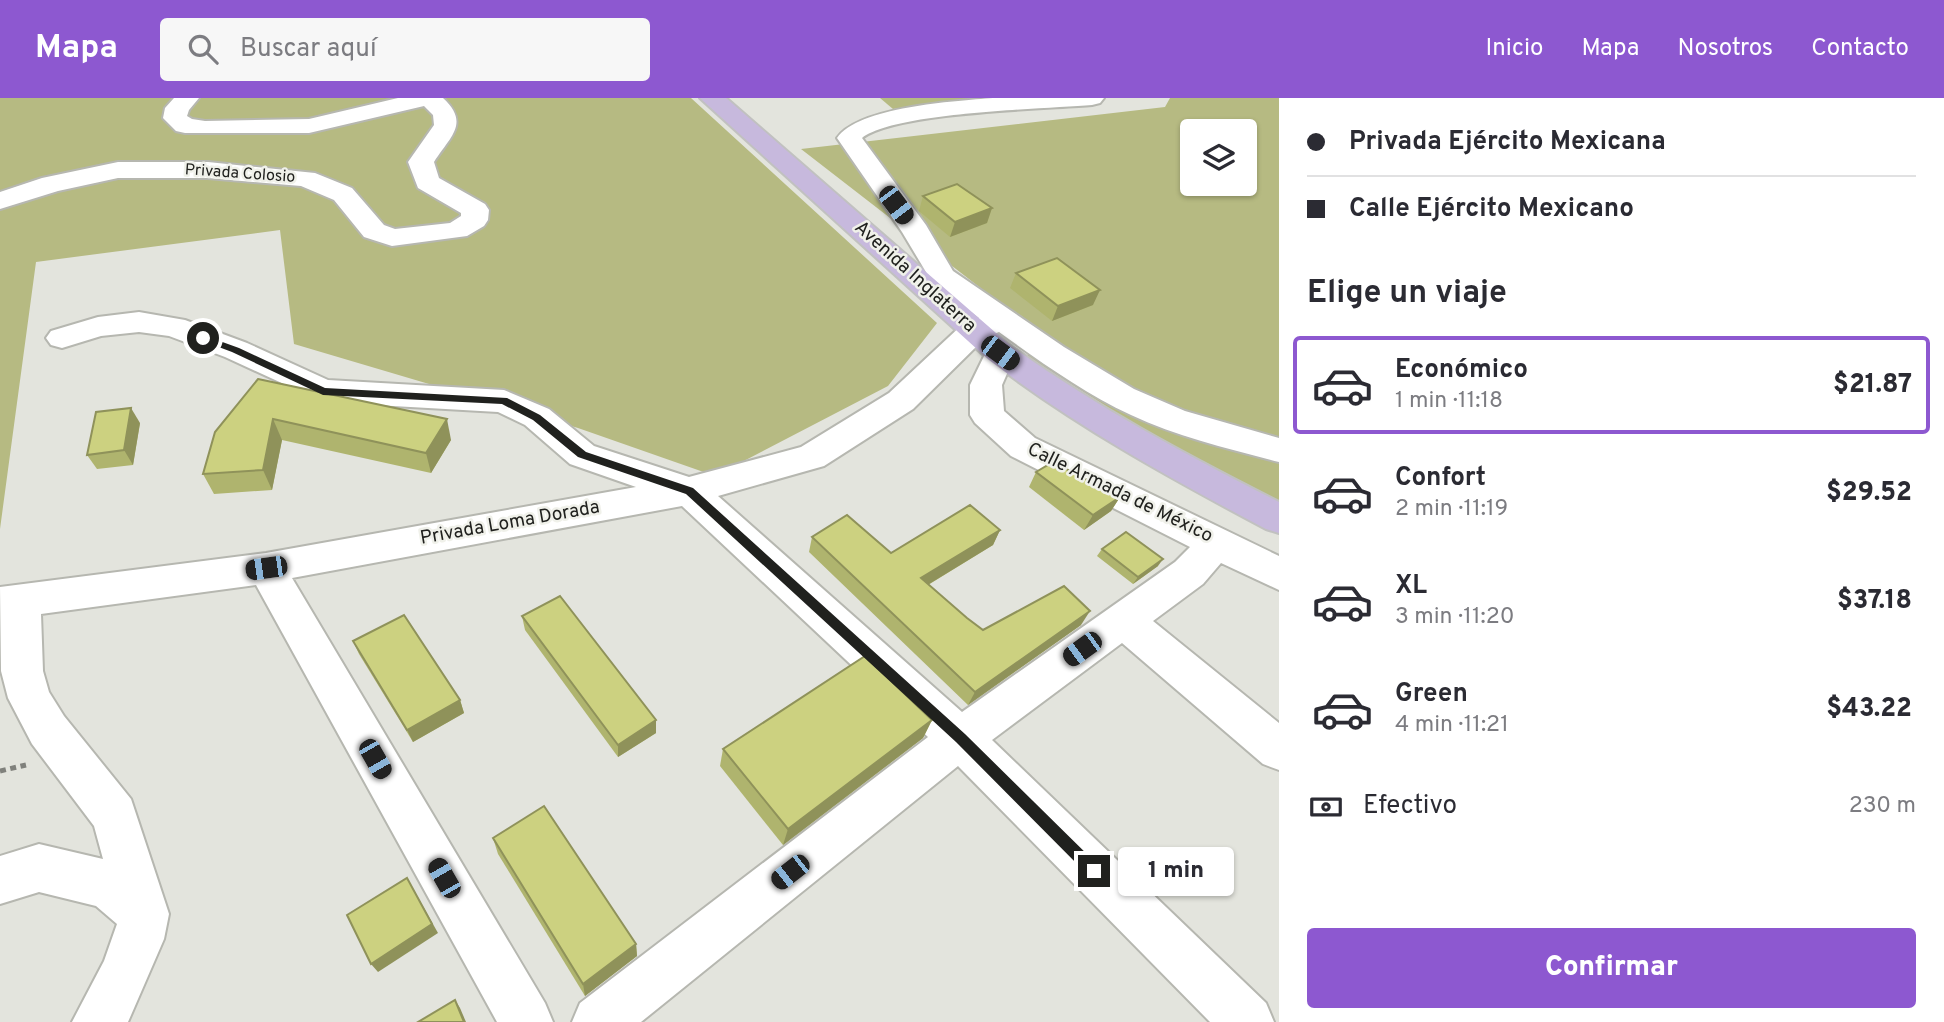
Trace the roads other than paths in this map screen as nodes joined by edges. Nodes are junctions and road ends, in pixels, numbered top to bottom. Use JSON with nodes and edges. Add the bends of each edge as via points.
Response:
{"nodes":[{"id":1,"x":187,"y":98,"type":"edge"},
{"id":2,"x":429,"y":98,"type":"edge"},
{"id":3,"x":712,"y":98,"type":"edge"},
{"id":4,"x":1092,"y":98,"type":"edge"},
{"id":5,"x":0,"y":201,"type":"edge"},
{"id":6,"x":992,"y":335,"type":"junction"},
{"id":7,"x":62,"y":338,"type":"dead end"},
{"id":8,"x":1279,"y":450,"type":"edge"},
{"id":9,"x":690,"y":491,"type":"junction"},
{"id":10,"x":1279,"y":519,"type":"edge"},
{"id":11,"x":1217,"y":542,"type":"junction"},
{"id":12,"x":266,"y":568,"type":"junction"},
{"id":13,"x":1279,"y":573,"type":"edge"},
{"id":14,"x":10,"y":602,"type":"edge"},
{"id":15,"x":1122,"y":619,"type":"junction"},
{"id":16,"x":960,"y":738,"type":"junction"},
{"id":17,"x":1279,"y":750,"type":"edge"},
{"id":18,"x":0,"y":880,"type":"edge"},
{"id":19,"x":144,"y":914,"type":"junction"},
{"id":20,"x":99,"y":1022,"type":"edge"},
{"id":21,"x":526,"y":1022,"type":"edge"},
{"id":22,"x":599,"y":1022,"type":"edge"},
{"id":23,"x":1247,"y":1022,"type":"edge"}],
"edges":[{"from":1,"to":2,"type":"street","name":"Privada Colosio","via":[[175,118],[185,126],[258,128],[309,126]]},
{"from":2,"to":5,"type":"street","name":"Privada Colosio","via":[[444,113],[446,125],[421,162],[427,182],[475,210],[474,220],[457,230],[392,238],[374,231],[343,194],[306,179],[208,170],[118,170]]},
{"from":3,"to":6,"type":"main road","name":"Avenida Inglaterra"},
{"from":4,"to":6,"type":"street","via":[[934,113],[864,126],[849,138],[916,231],[942,276]]},
{"from":6,"to":8,"type":"street","via":[[1142,407]]},
{"from":6,"to":9,"type":"street","name":"Privada Loma Dorada","via":[[901,401],[811,457]]},
{"from":6,"to":10,"type":"main road","name":"Avenida Inglaterra","via":[[1050,390],[1145,449]]},
{"from":6,"to":11,"type":"street","name":"Calle Armada de México","via":[[985,385],[987,415],[1023,447]]},
{"from":7,"to":9,"type":"street","via":[[139,322],[174,327],[236,350],[323,391],[504,401],[537,417],[582,454]]},
{"from":9,"to":12,"type":"street","name":"Privada Loma Dorada"},
{"from":9,"to":16,"type":"street"},
{"from":11,"to":13,"type":"street","name":"Calle Armada de México"},
{"from":11,"to":15,"type":"street","via":[[1189,573]]},
{"from":12,"to":14,"type":"street","name":"Privada Loma Dorada"},
{"from":12,"to":21,"type":"street"},
{"from":14,"to":19,"type":"street","via":[[29,698],[114,815]]},
{"from":15,"to":16,"type":"street"},
{"from":15,"to":17,"type":"street"},
{"from":16,"to":22,"type":"street"},
{"from":16,"to":23,"type":"street"},
{"from":18,"to":19,"type":"street","via":[[39,868],[108,885]]},
{"from":19,"to":20,"type":"street","via":[[127,969]]}]}
